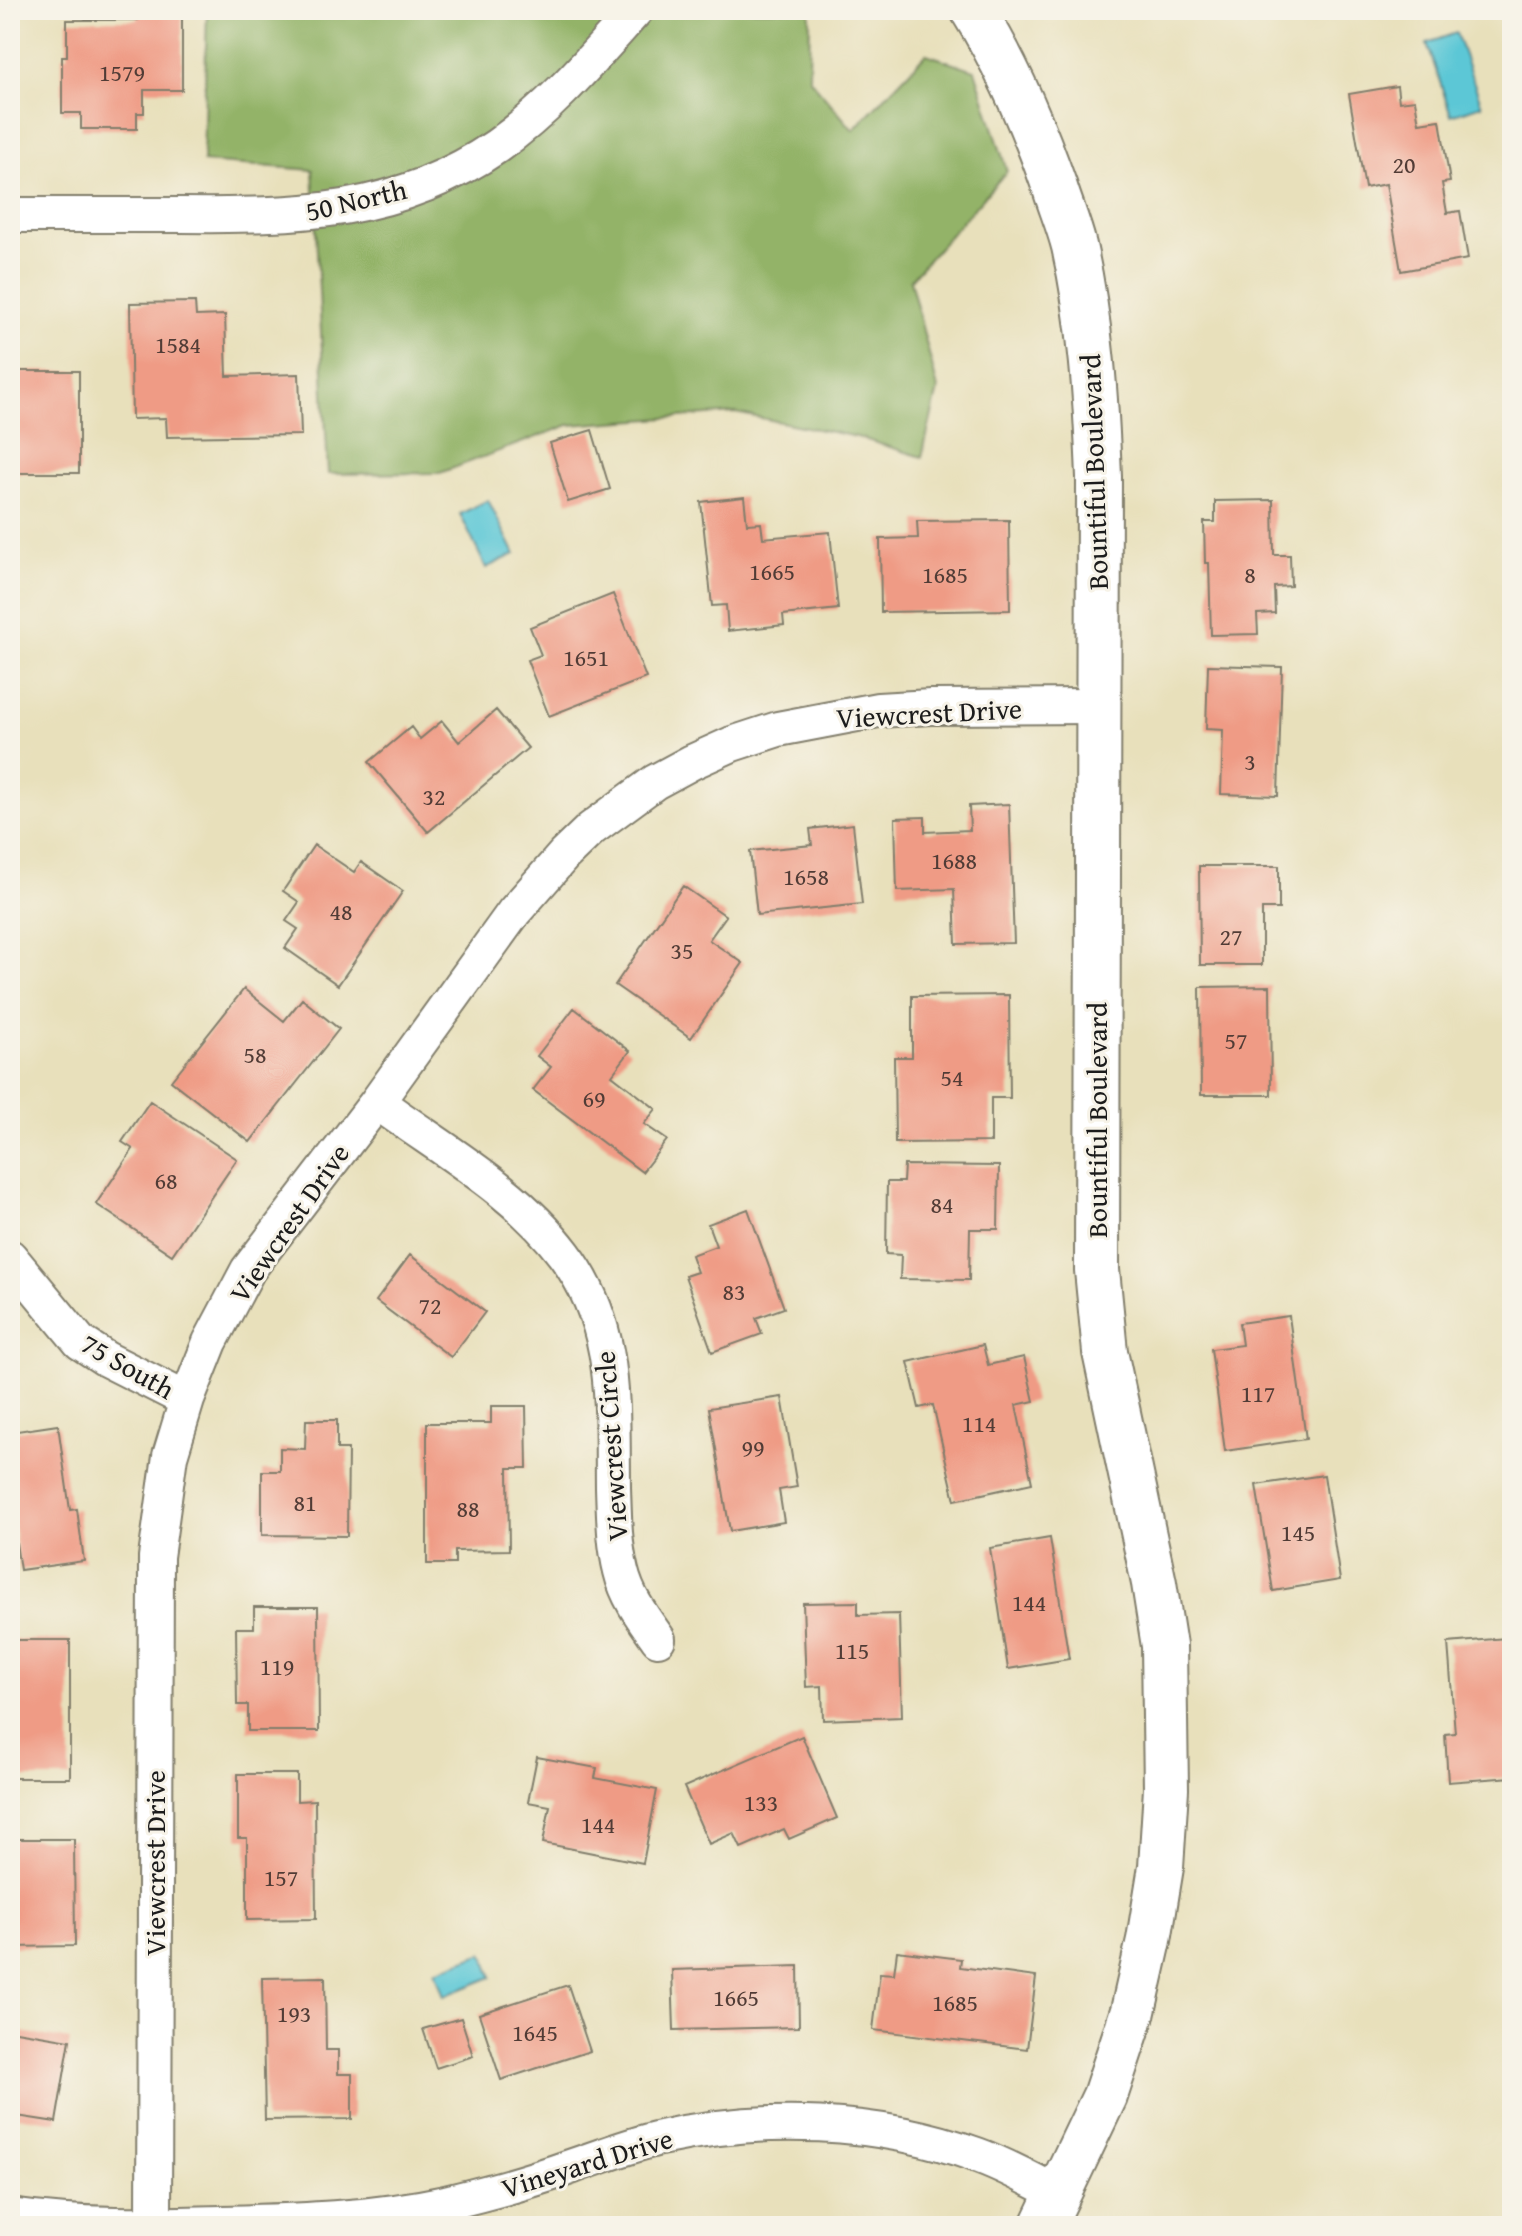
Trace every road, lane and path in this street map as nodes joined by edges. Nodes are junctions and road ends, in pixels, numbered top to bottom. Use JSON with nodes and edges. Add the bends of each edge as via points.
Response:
{"nodes":[{"id":1,"x":636,"y":10,"type":"edge"},
{"id":2,"x":973,"y":10,"type":"edge"},
{"id":3,"x":10,"y":215,"type":"edge"},
{"id":4,"x":1099,"y":706,"type":"junction"},
{"id":5,"x":377,"y":1102,"type":"junction"},
{"id":6,"x":10,"y":1257,"type":"edge"},
{"id":7,"x":187,"y":1400,"type":"junction"},
{"id":8,"x":658,"y":1639,"type":"dead end"},
{"id":9,"x":1051,"y":2210,"type":"edge"},
{"id":10,"x":10,"y":2216,"type":"edge"},
{"id":11,"x":154,"y":2225,"type":"edge"}],
"edges":[{"from":1,"to":3,"type":"street","name":"50 North","via":[[566,89],[495,148],[376,202],[280,216]]},
{"from":2,"to":4,"type":"main road","name":"Bountiful Boulevard","via":[[1025,106],[1073,242],[1086,308],[1099,477]]},
{"from":4,"to":5,"type":"street","name":"Viewcrest Drive","via":[[931,707],[827,717],[732,744],[655,782],[591,829],[539,883]]},
{"from":4,"to":9,"type":"main road","name":"Bountiful Boulevard","via":[[1097,1270],[1105,1352],[1164,1646],[1166,1789],[1161,1867],[1133,2011],[1105,2096]]},
{"from":5,"to":7,"type":"street","name":"Viewcrest Drive","via":[[248,1270]]},
{"from":5,"to":8,"type":"street","name":"Viewcrest Circle","via":[[538,1223],[586,1290],[609,1359],[614,1538],[621,1574]]},
{"from":6,"to":7,"type":"street","name":"75 South","via":[[80,1342]]},
{"from":7,"to":11,"type":"street","name":"Viewcrest Drive","via":[[170,1456],[156,1557]]},
{"from":9,"to":11,"type":"street","name":"Vineyard Drive","via":[[977,2155],[895,2133],[756,2125],[658,2138],[485,2193],[401,2211],[313,2220]]},
{"from":10,"to":11,"type":"street","name":"Vineyard Drive"}]}
